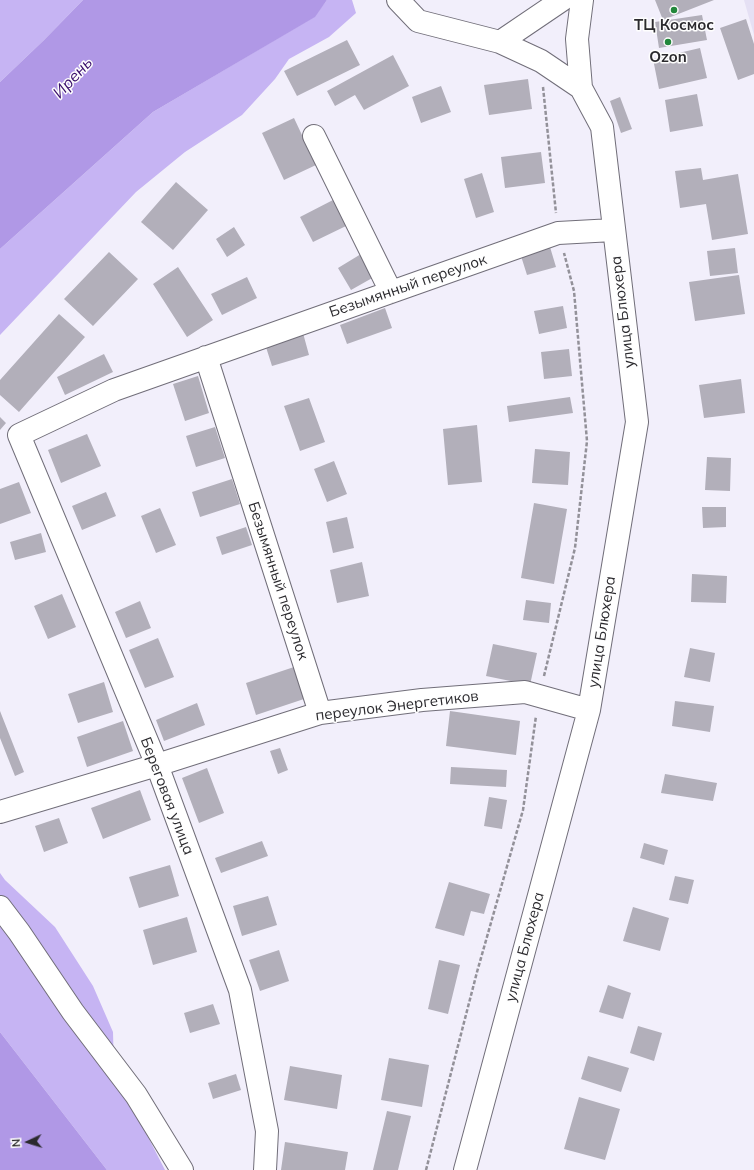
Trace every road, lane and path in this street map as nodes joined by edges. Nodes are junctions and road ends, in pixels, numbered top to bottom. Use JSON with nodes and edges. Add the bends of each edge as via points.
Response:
{"nodes":[{"id":1,"x":398,"y":0,"type":"edge"},
{"id":2,"x":562,"y":0,"type":"edge"},
{"id":3,"x":582,"y":0,"type":"edge"},
{"id":4,"x":500,"y":42,"type":"junction"},
{"id":5,"x":541,"y":61,"type":"junction"},
{"id":6,"x":581,"y":88,"type":"junction"},
{"id":7,"x":314,"y":136,"type":"dead end"},
{"id":8,"x":613,"y":230,"type":"junction"},
{"id":9,"x":558,"y":233,"type":"junction"},
{"id":10,"x":391,"y":292,"type":"junction"},
{"id":11,"x":206,"y":357,"type":"junction"},
{"id":12,"x":19,"y":435,"type":"joint"},
{"id":13,"x":539,"y":696,"type":"junction"},
{"id":14,"x":589,"y":710,"type":"junction"},
{"id":15,"x":320,"y":713,"type":"junction"},
{"id":16,"x":157,"y":765,"type":"junction"},
{"id":17,"x":0,"y":812,"type":"edge"},
{"id":18,"x":0,"y":907,"type":"edge"},
{"id":19,"x":182,"y":1170,"type":"edge"},
{"id":20,"x":265,"y":1170,"type":"edge"},
{"id":21,"x":426,"y":1170,"type":"edge"},
{"id":22,"x":465,"y":1170,"type":"edge"}],
"edges":[{"from":1,"to":4,"type":"street","name":"улица Блюхера","via":[[418,21]]},
{"from":2,"to":4,"type":"street"},
{"from":3,"to":6,"type":"street","name":"улица Блюхера","via":[[577,39]]},
{"from":4,"to":5,"type":"street","name":"улица Блюхера"},
{"from":5,"to":6,"type":"street","name":"улица Блюхера"},
{"from":5,"to":9,"type":"path"},
{"from":6,"to":8,"type":"street","name":"улица Блюхера","via":[[602,127]]},
{"from":7,"to":10,"type":"street"},
{"from":8,"to":9,"type":"street","name":"Безымянный переулок"},
{"from":8,"to":14,"type":"street","name":"улица Блюхера","via":[[636,422]]},
{"from":9,"to":10,"type":"street","name":"Безымянный переулок"},
{"from":9,"to":13,"type":"path","via":[[574,291],[587,441],[575,548]]},
{"from":10,"to":11,"type":"street","name":"Безымянный переулок"},
{"from":11,"to":12,"type":"street","name":"Безымянный переулок","via":[[114,390]]},
{"from":11,"to":15,"type":"street","name":"Безымянный переулок"},
{"from":12,"to":16,"type":"street","name":"Береговая улица"},
{"from":13,"to":14,"type":"street","name":"переулок Энергетиков"},
{"from":13,"to":15,"type":"street","name":"переулок Энергетиков","via":[[525,692],[422,700]]},
{"from":13,"to":21,"type":"path","via":[[523,810],[477,972]]},
{"from":14,"to":22,"type":"street","name":"улица Блюхера"},
{"from":15,"to":16,"type":"street","name":"переулок Энергетиков"},
{"from":16,"to":17,"type":"street","name":"переулок Энергетиков"},
{"from":16,"to":20,"type":"street","name":"Береговая улица","via":[[240,990],[267,1131]]},
{"from":18,"to":19,"type":"street","via":[[73,1012],[136,1095]]}]}
